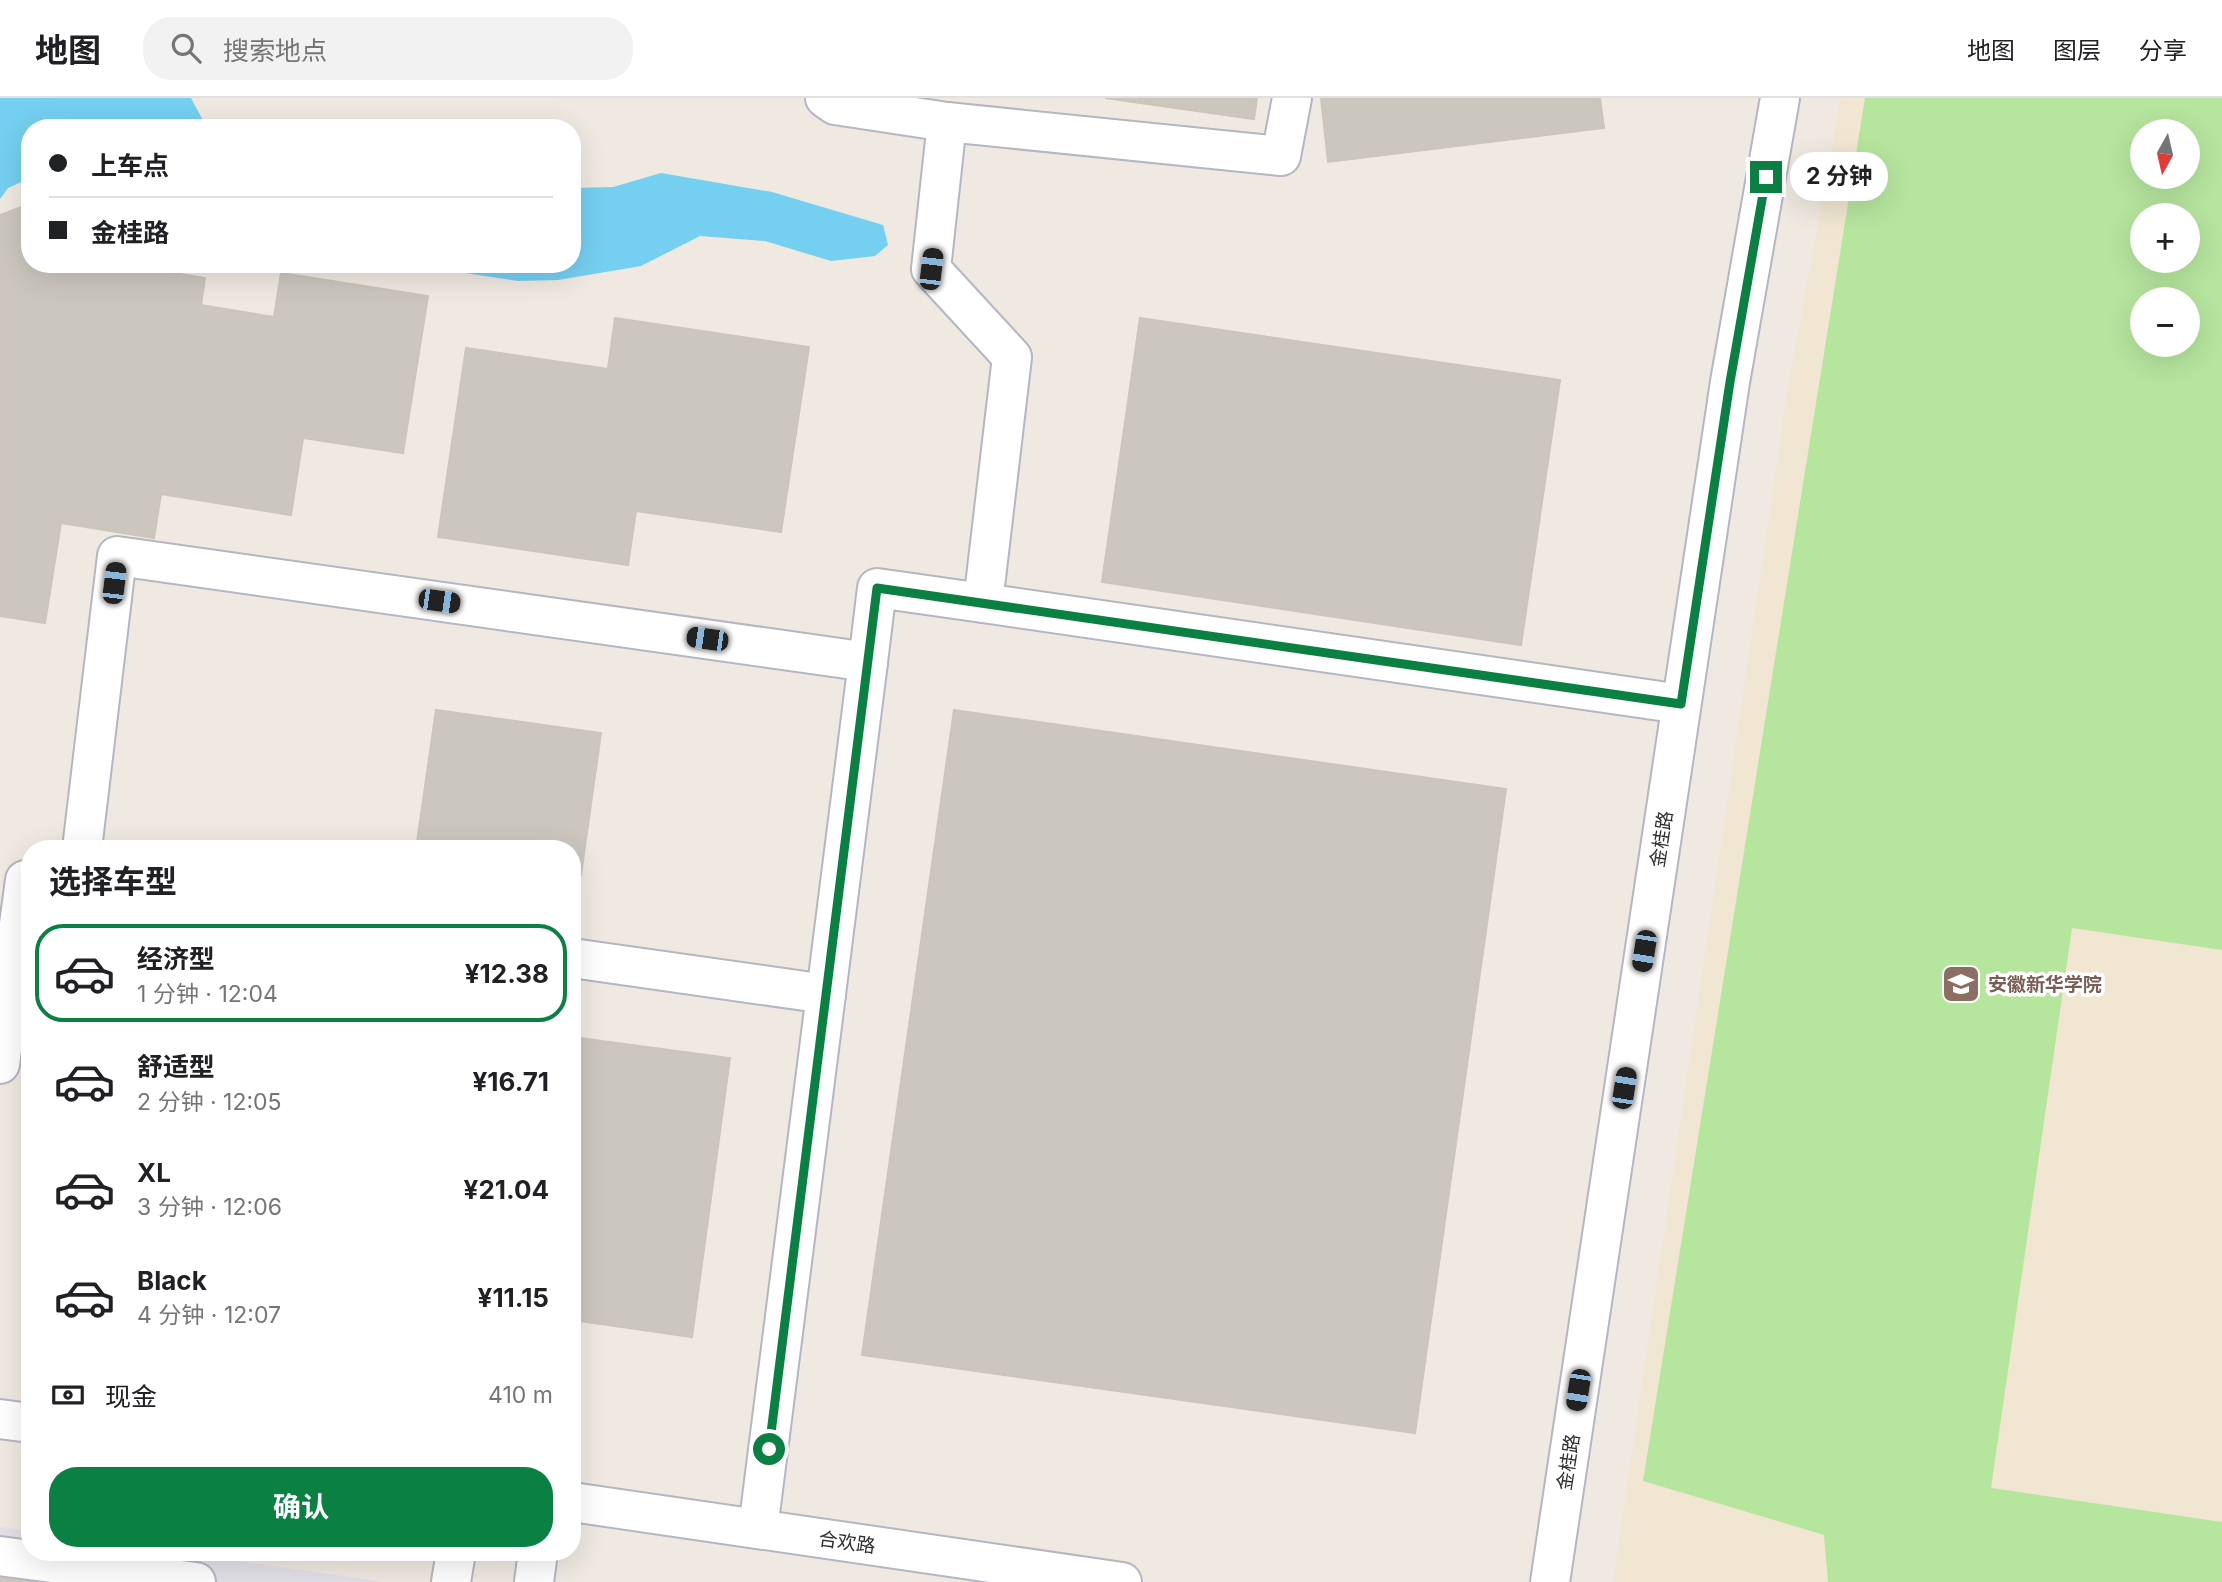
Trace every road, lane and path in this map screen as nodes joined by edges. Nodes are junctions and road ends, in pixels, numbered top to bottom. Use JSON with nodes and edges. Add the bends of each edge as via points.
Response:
{"nodes":[{"id":1,"x":825,"y":98,"type":"edge"},
{"id":2,"x":1292,"y":98,"type":"edge"},
{"id":3,"x":1780,"y":98,"type":"edge"},
{"id":4,"x":947,"y":122,"type":"junction"},
{"id":5,"x":983,"y":603,"type":"junction"},
{"id":6,"x":868,"y":662,"type":"junction"},
{"id":7,"x":1681,"y":704,"type":"junction"},
{"id":8,"x":83,"y":840,"type":"edge"},
{"id":9,"x":18,"y":879,"type":"edge"},
{"id":10,"x":581,"y":959,"type":"edge"},
{"id":11,"x":826,"y":994,"type":"junction"},
{"id":12,"x":0,"y":1064,"type":"edge"},
{"id":13,"x":0,"y":1419,"type":"edge"},
{"id":14,"x":21,"y":1422,"type":"edge"},
{"id":15,"x":581,"y":1503,"type":"edge"},
{"id":16,"x":758,"y":1529,"type":"junction"},
{"id":17,"x":0,"y":1556,"type":"edge"},
{"id":18,"x":21,"y":1559,"type":"edge"},
{"id":19,"x":38,"y":1561,"type":"edge"},
{"id":20,"x":454,"y":1561,"type":"edge"},
{"id":21,"x":537,"y":1561,"type":"edge"},
{"id":22,"x":918,"y":1567,"type":"edge"},
{"id":23,"x":196,"y":1582,"type":"edge"},
{"id":24,"x":451,"y":1582,"type":"edge"},
{"id":25,"x":534,"y":1582,"type":"edge"},
{"id":26,"x":1122,"y":1582,"type":"edge"},
{"id":27,"x":1550,"y":1582,"type":"edge"}],
"edges":[{"from":1,"to":4,"type":"street","via":[[835,105]]},
{"from":2,"to":4,"type":"street","via":[[1281,156]]},
{"from":3,"to":7,"type":"street","name":"金桂路","via":[[1730,382]]},
{"from":4,"to":5,"type":"street","via":[[931,269],[1012,357]]},
{"from":5,"to":6,"type":"street","via":[[877,588]]},
{"from":5,"to":7,"type":"street"},
{"from":6,"to":8,"type":"street","via":[[117,556]]},
{"from":6,"to":11,"type":"street"},
{"from":7,"to":27,"type":"street","name":"金桂路"},
{"from":9,"to":12,"type":"street"},
{"from":10,"to":11,"type":"street"},
{"from":11,"to":16,"type":"street"},
{"from":13,"to":14,"type":"street"},
{"from":15,"to":16,"type":"street","name":"合欢路"},
{"from":16,"to":22,"type":"street","name":"合欢路"},
{"from":17,"to":18,"type":"street"},
{"from":19,"to":23,"type":"street"},
{"from":20,"to":24,"type":"street"},
{"from":21,"to":25,"type":"street"},
{"from":22,"to":26,"type":"street","name":"合欢路"}]}
